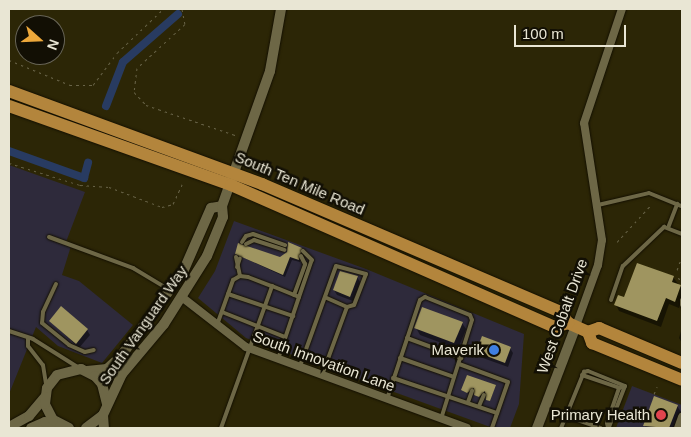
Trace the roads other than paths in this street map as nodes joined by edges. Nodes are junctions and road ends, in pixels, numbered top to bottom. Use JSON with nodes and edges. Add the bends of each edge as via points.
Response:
{"nodes":[{"id":1,"x":281,"y":9,"type":"edge"},
{"id":2,"x":622,"y":9,"type":"edge"},
{"id":3,"x":9,"y":91,"type":"edge"},
{"id":4,"x":9,"y":106,"type":"edge"},
{"id":5,"x":233,"y":179,"type":"junction"},
{"id":6,"x":677,"y":204,"type":"junction"},
{"id":7,"x":598,"y":205,"type":"junction"},
{"id":8,"x":222,"y":206,"type":"junction"},
{"id":9,"x":682,"y":206,"type":"edge"},
{"id":10,"x":668,"y":228,"type":"junction"},
{"id":11,"x":682,"y":234,"type":"edge"},
{"id":12,"x":49,"y":237,"type":"dead end"},
{"id":13,"x":244,"y":243,"type":"dead end"},
{"id":14,"x":284,"y":248,"type":"dead end"},
{"id":15,"x":238,"y":257,"type":"dead end"},
{"id":16,"x":240,"y":276,"type":"junction"},
{"id":17,"x":56,"y":284,"type":"dead end"},
{"id":18,"x":272,"y":286,"type":"junction"},
{"id":19,"x":171,"y":290,"type":"junction"},
{"id":20,"x":228,"y":294,"type":"junction"},
{"id":21,"x":294,"y":295,"type":"junction"},
{"id":22,"x":299,"y":297,"type":"junction"},
{"id":23,"x":183,"y":298,"type":"junction"},
{"id":24,"x":325,"y":298,"type":"junction"},
{"id":25,"x":611,"y":300,"type":"dead end"},
{"id":26,"x":682,"y":300,"type":"edge"},
{"id":27,"x":682,"y":305,"type":"edge"},
{"id":28,"x":264,"y":307,"type":"junction"},
{"id":29,"x":347,"y":307,"type":"junction"},
{"id":30,"x":222,"y":312,"type":"junction"},
{"id":31,"x":293,"y":316,"type":"junction"},
{"id":32,"x":217,"y":326,"type":"junction"},
{"id":33,"x":257,"y":327,"type":"junction"},
{"id":34,"x":577,"y":327,"type":"junction"},
{"id":35,"x":9,"y":331,"type":"edge"},
{"id":36,"x":286,"y":337,"type":"junction"},
{"id":37,"x":28,"y":338,"type":"junction"},
{"id":38,"x":407,"y":338,"type":"junction"},
{"id":39,"x":250,"y":348,"type":"junction"},
{"id":40,"x":94,"y":350,"type":"dead end"},
{"id":41,"x":400,"y":358,"type":"junction"},
{"id":42,"x":461,"y":358,"type":"junction"},
{"id":43,"x":278,"y":359,"type":"junction"},
{"id":44,"x":682,"y":363,"type":"edge"},
{"id":45,"x":459,"y":364,"type":"junction"},
{"id":46,"x":300,"y":366,"type":"junction"},
{"id":47,"x":84,"y":370,"type":"junction"},
{"id":48,"x":479,"y":371,"type":"junction"},
{"id":49,"x":322,"y":375,"type":"junction"},
{"id":50,"x":582,"y":375,"type":"junction"},
{"id":51,"x":477,"y":376,"type":"dead end"},
{"id":52,"x":454,"y":377,"type":"junction"},
{"id":53,"x":394,"y":378,"type":"junction"},
{"id":54,"x":682,"y":380,"type":"edge"},
{"id":55,"x":625,"y":386,"type":"junction"},
{"id":56,"x":619,"y":388,"type":"junction"},
{"id":57,"x":472,"y":391,"type":"dead end"},
{"id":58,"x":46,"y":392,"type":"junction"},
{"id":59,"x":484,"y":395,"type":"dead end"},
{"id":60,"x":448,"y":396,"type":"junction"},
{"id":61,"x":386,"y":399,"type":"junction"},
{"id":62,"x":468,"y":402,"type":"junction"},
{"id":63,"x":479,"y":406,"type":"junction"},
{"id":64,"x":612,"y":409,"type":"junction"},
{"id":65,"x":105,"y":410,"type":"junction"},
{"id":66,"x":617,"y":411,"type":"junction"},
{"id":67,"x":497,"y":413,"type":"junction"},
{"id":68,"x":566,"y":416,"type":"junction"},
{"id":69,"x":682,"y":417,"type":"edge"},
{"id":70,"x":441,"y":419,"type":"junction"},
{"id":71,"x":9,"y":427,"type":"edge"},
{"id":72,"x":64,"y":427,"type":"edge"},
{"id":73,"x":31,"y":428,"type":"edge"},
{"id":74,"x":86,"y":428,"type":"edge"},
{"id":75,"x":104,"y":428,"type":"edge"},
{"id":76,"x":221,"y":428,"type":"edge"},
{"id":77,"x":467,"y":428,"type":"edge"},
{"id":78,"x":492,"y":428,"type":"edge"},
{"id":79,"x":537,"y":428,"type":"edge"},
{"id":80,"x":561,"y":428,"type":"edge"},
{"id":81,"x":601,"y":428,"type":"edge"},
{"id":82,"x":609,"y":428,"type":"edge"},
{"id":83,"x":678,"y":428,"type":"edge"}],
"edges":[{"from":1,"to":5,"type":"street","name":"South Vanguard Way","via":[[270,71]]},
{"from":2,"to":7,"type":"street","name":"West Cobalt Drive","via":[[584,123]]},
{"from":3,"to":5,"type":"main road","name":"South Ten Mile Road"},
{"from":4,"to":5,"type":"main road","name":"South Ten Mile Road"},
{"from":5,"to":8,"type":"street","name":"South Vanguard Way"},
{"from":5,"to":34,"type":"main road","name":"South Ten Mile Road","via":[[554,327]]},
{"from":6,"to":7,"type":"lane","via":[[649,194]]},
{"from":6,"to":9,"type":"lane"},
{"from":6,"to":10,"type":"lane"},
{"from":7,"to":34,"type":"street","name":"West Cobalt Drive","via":[[602,240],[600,256]]},
{"from":8,"to":19,"type":"street","name":"South Vanguard Way","via":[[211,208],[195,247]]},
{"from":8,"to":23,"type":"street","name":"South Vanguard Way","via":[[224,217]]},
{"from":10,"to":11,"type":"lane"},
{"from":10,"to":25,"type":"lane","via":[[664,227],[622,266]]},
{"from":12,"to":19,"type":"lane","via":[[133,268]]},
{"from":13,"to":14,"type":"lane","via":[[246,236],[254,234]]},
{"from":15,"to":16,"type":"lane"},
{"from":16,"to":18,"type":"lane"},
{"from":16,"to":20,"type":"lane","via":[[234,280]]},
{"from":17,"to":40,"type":"lane","via":[[43,312],[42,323],[69,345],[85,352]]},
{"from":18,"to":21,"type":"lane"},
{"from":18,"to":28,"type":"lane"},
{"from":19,"to":47,"type":"street","name":"South Vanguard Way","via":[[122,356],[107,369]]},
{"from":20,"to":28,"type":"lane"},
{"from":20,"to":30,"type":"lane"},
{"from":21,"to":22,"type":"lane"},
{"from":21,"to":22,"type":"lane","via":[[305,264],[302,254],[312,260]]},
{"from":22,"to":31,"type":"lane"},
{"from":23,"to":32,"type":"street","name":"South Innovation Lane"},
{"from":23,"to":65,"type":"street","name":"South Vanguard Way","via":[[122,374]]},
{"from":24,"to":29,"type":"lane"},
{"from":24,"to":29,"type":"lane","via":[[336,266],[366,274],[354,304]]},
{"from":24,"to":46,"type":"lane"},
{"from":26,"to":27,"type":"lane"},
{"from":28,"to":31,"type":"lane"},
{"from":28,"to":33,"type":"lane"},
{"from":29,"to":49,"type":"lane"},
{"from":30,"to":32,"type":"lane"},
{"from":30,"to":33,"type":"lane"},
{"from":31,"to":36,"type":"lane"},
{"from":32,"to":39,"type":"street","name":"South Innovation Lane","via":[[236,342]]},
{"from":33,"to":36,"type":"lane"},
{"from":33,"to":39,"type":"lane"},
{"from":34,"to":44,"type":"main road","name":"South Ten Mile Road","via":[[599,328]]},
{"from":34,"to":54,"type":"main road","via":[[592,342]]},
{"from":34,"to":79,"type":"street","name":"West Cobalt Drive"},
{"from":35,"to":37,"type":"lane"},
{"from":36,"to":43,"type":"lane"},
{"from":37,"to":47,"type":"lane"},
{"from":37,"to":58,"type":"lane","via":[[28,346],[43,365]]},
{"from":38,"to":41,"type":"lane"},
{"from":38,"to":42,"type":"lane"},
{"from":38,"to":42,"type":"lane","via":[[420,300],[425,298],[470,315],[470,328]]},
{"from":39,"to":43,"type":"street","name":"South Innovation Lane"},
{"from":39,"to":76,"type":"lane"},
{"from":41,"to":52,"type":"lane"},
{"from":41,"to":53,"type":"lane"},
{"from":42,"to":45,"type":"lane"},
{"from":43,"to":46,"type":"street","name":"South Innovation Lane"},
{"from":45,"to":48,"type":"lane"},
{"from":45,"to":52,"type":"lane"},
{"from":46,"to":49,"type":"street","name":"South Innovation Lane"},
{"from":47,"to":58,"type":"street","name":"South Vanguard Way","via":[[58,375]]},
{"from":47,"to":65,"type":"street","via":[[102,384]]},
{"from":48,"to":51,"type":"lane"},
{"from":48,"to":67,"type":"lane","via":[[490,378],[508,382]]},
{"from":49,"to":61,"type":"street","name":"South Innovation Lane"},
{"from":50,"to":55,"type":"lane","via":[[588,371]]},
{"from":50,"to":56,"type":"lane"},
{"from":50,"to":68,"type":"lane"},
{"from":52,"to":60,"type":"lane"},
{"from":53,"to":60,"type":"lane"},
{"from":53,"to":61,"type":"lane"},
{"from":55,"to":56,"type":"lane"},
{"from":55,"to":66,"type":"lane"},
{"from":56,"to":64,"type":"lane"},
{"from":57,"to":62,"type":"lane"},
{"from":58,"to":71,"type":"street","via":[[29,416]]},
{"from":58,"to":72,"type":"street","via":[[46,410]]},
{"from":59,"to":63,"type":"lane"},
{"from":60,"to":62,"type":"lane"},
{"from":60,"to":70,"type":"lane"},
{"from":61,"to":70,"type":"street","name":"South Innovation Lane"},
{"from":62,"to":63,"type":"lane"},
{"from":63,"to":67,"type":"lane"},
{"from":64,"to":66,"type":"lane"},
{"from":64,"to":82,"type":"lane"},
{"from":65,"to":74,"type":"street"},
{"from":65,"to":75,"type":"street"},
{"from":66,"to":82,"type":"lane"},
{"from":67,"to":78,"type":"lane"},
{"from":68,"to":80,"type":"lane"},
{"from":68,"to":81,"type":"lane"},
{"from":69,"to":83,"type":"street"},
{"from":70,"to":77,"type":"street","name":"South Innovation Lane"},
{"from":72,"to":73,"type":"street","via":[[45,422]]}]}
